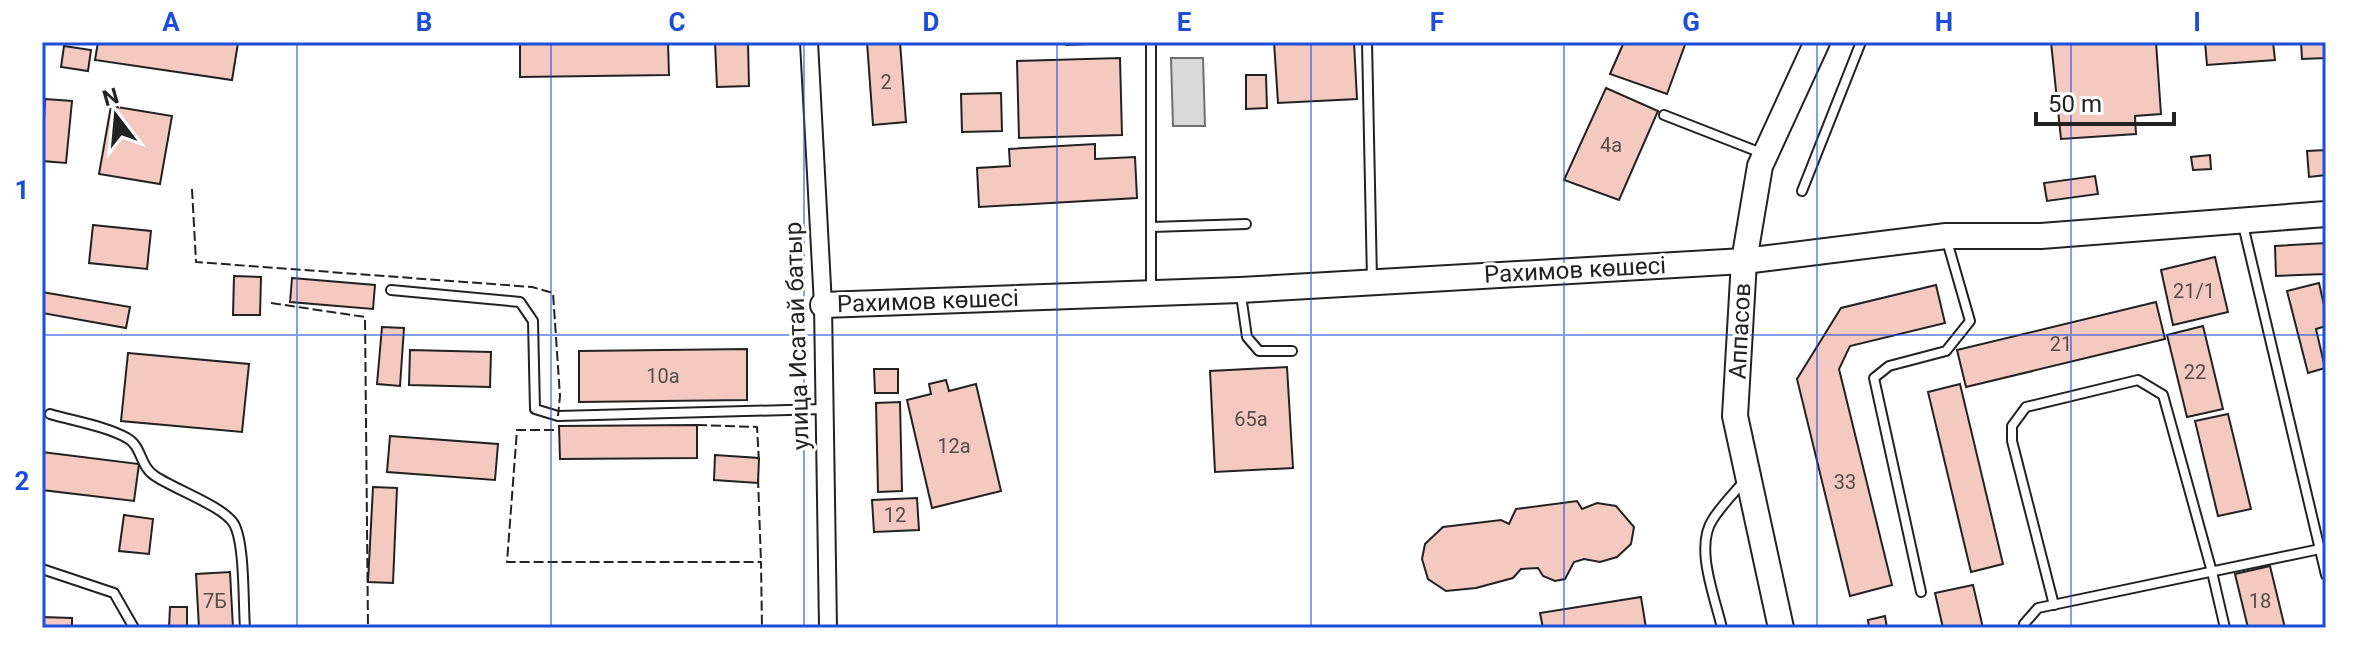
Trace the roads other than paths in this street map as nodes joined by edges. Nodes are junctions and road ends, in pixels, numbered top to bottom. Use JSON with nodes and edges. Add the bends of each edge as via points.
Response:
{"nodes":[{"id":1,"x":809,"y":42,"type":"edge"},
{"id":2,"x":1151,"y":42,"type":"edge"},
{"id":3,"x":1367,"y":42,"type":"edge"},
{"id":4,"x":1817,"y":42,"type":"edge"},
{"id":5,"x":1861,"y":42,"type":"edge"},
{"id":6,"x":1664,"y":115,"type":"dead end"},
{"id":7,"x":1765,"y":154,"type":"junction"},
{"id":8,"x":1802,"y":191,"type":"dead end"},
{"id":9,"x":2326,"y":214,"type":"edge"},
{"id":10,"x":2242,"y":220,"type":"junction"},
{"id":11,"x":1246,"y":224,"type":"dead end"},
{"id":12,"x":1151,"y":227,"type":"junction"},
{"id":13,"x":1946,"y":236,"type":"junction"},
{"id":14,"x":1744,"y":261,"type":"junction"},
{"id":15,"x":1372,"y":281,"type":"junction"},
{"id":16,"x":391,"y":290,"type":"dead end"},
{"id":17,"x":1240,"y":290,"type":"junction"},
{"id":18,"x":1151,"y":293,"type":"junction"},
{"id":19,"x":823,"y":305,"type":"junction"},
{"id":20,"x":1292,"y":351,"type":"dead end"},
{"id":21,"x":824,"y":409,"type":"junction"},
{"id":22,"x":50,"y":414,"type":"dead end"},
{"id":23,"x":1748,"y":477,"type":"junction"},
{"id":24,"x":2320,"y":549,"type":"junction"},
{"id":25,"x":42,"y":569,"type":"edge"},
{"id":26,"x":2212,"y":572,"type":"junction"},
{"id":27,"x":2326,"y":575,"type":"edge"},
{"id":28,"x":1921,"y":592,"type":"dead end"},
{"id":29,"x":2054,"y":605,"type":"junction"},
{"id":30,"x":134,"y":628,"type":"edge"},
{"id":31,"x":245,"y":628,"type":"edge"},
{"id":32,"x":828,"y":628,"type":"edge"},
{"id":33,"x":1722,"y":628,"type":"edge"},
{"id":34,"x":1781,"y":628,"type":"edge"},
{"id":35,"x":2024,"y":628,"type":"edge"},
{"id":36,"x":2225,"y":628,"type":"edge"}],
"edges":[{"from":1,"to":19,"type":"street","name":"улица Исатай батыр"},
{"from":2,"to":12,"type":"lane"},
{"from":3,"to":15,"type":"lane"},
{"from":4,"to":7,"type":"street","name":"Аппасов"},
{"from":5,"to":8,"type":"lane"},
{"from":6,"to":7,"type":"lane"},
{"from":7,"to":14,"type":"street","name":"Аппасов"},
{"from":9,"to":10,"type":"street","name":"Рахимов көшесі"},
{"from":10,"to":13,"type":"street","name":"Рахимов көшесі","via":[[2041,236]]},
{"from":10,"to":24,"type":"lane"},
{"from":11,"to":12,"type":"lane"},
{"from":12,"to":18,"type":"lane"},
{"from":13,"to":14,"type":"street","name":"Рахимов көшесі"},
{"from":13,"to":28,"type":"lane","via":[[1970,321],[1946,351],[1889,366],[1874,378]]},
{"from":14,"to":15,"type":"street","name":"Рахимов көшесі"},
{"from":14,"to":23,"type":"street","name":"Аппасов","via":[[1735,416]]},
{"from":15,"to":17,"type":"street","name":"Рахимов көшесі"},
{"from":16,"to":21,"type":"lane","via":[[520,302],[533,321],[535,409],[558,416]]},
{"from":17,"to":18,"type":"street","name":"Рахимов көшесі"},
{"from":17,"to":20,"type":"lane","via":[[1247,337],[1259,351]]},
{"from":18,"to":19,"type":"street","name":"Рахимов көшесі"},
{"from":19,"to":21,"type":"street","name":"улица Исатай батыр"},
{"from":21,"to":32,"type":"street","name":"улица Исатай батыр"},
{"from":22,"to":31,"type":"lane","via":[[125,436],[135,443],[151,474],[233,522],[240,541]]},
{"from":23,"to":33,"type":"lane","via":[[1711,521],[1704,538]]},
{"from":23,"to":34,"type":"street","name":"Аппасов"},
{"from":24,"to":26,"type":"lane"},
{"from":24,"to":27,"type":"lane"},
{"from":25,"to":30,"type":"lane","via":[[114,593]]},
{"from":26,"to":29,"type":"lane"},
{"from":26,"to":29,"type":"lane","via":[[2163,395],[2138,380],[2026,407],[2012,426]]},
{"from":26,"to":36,"type":"lane"},
{"from":29,"to":35,"type":"lane","via":[[2038,608]]}]}
